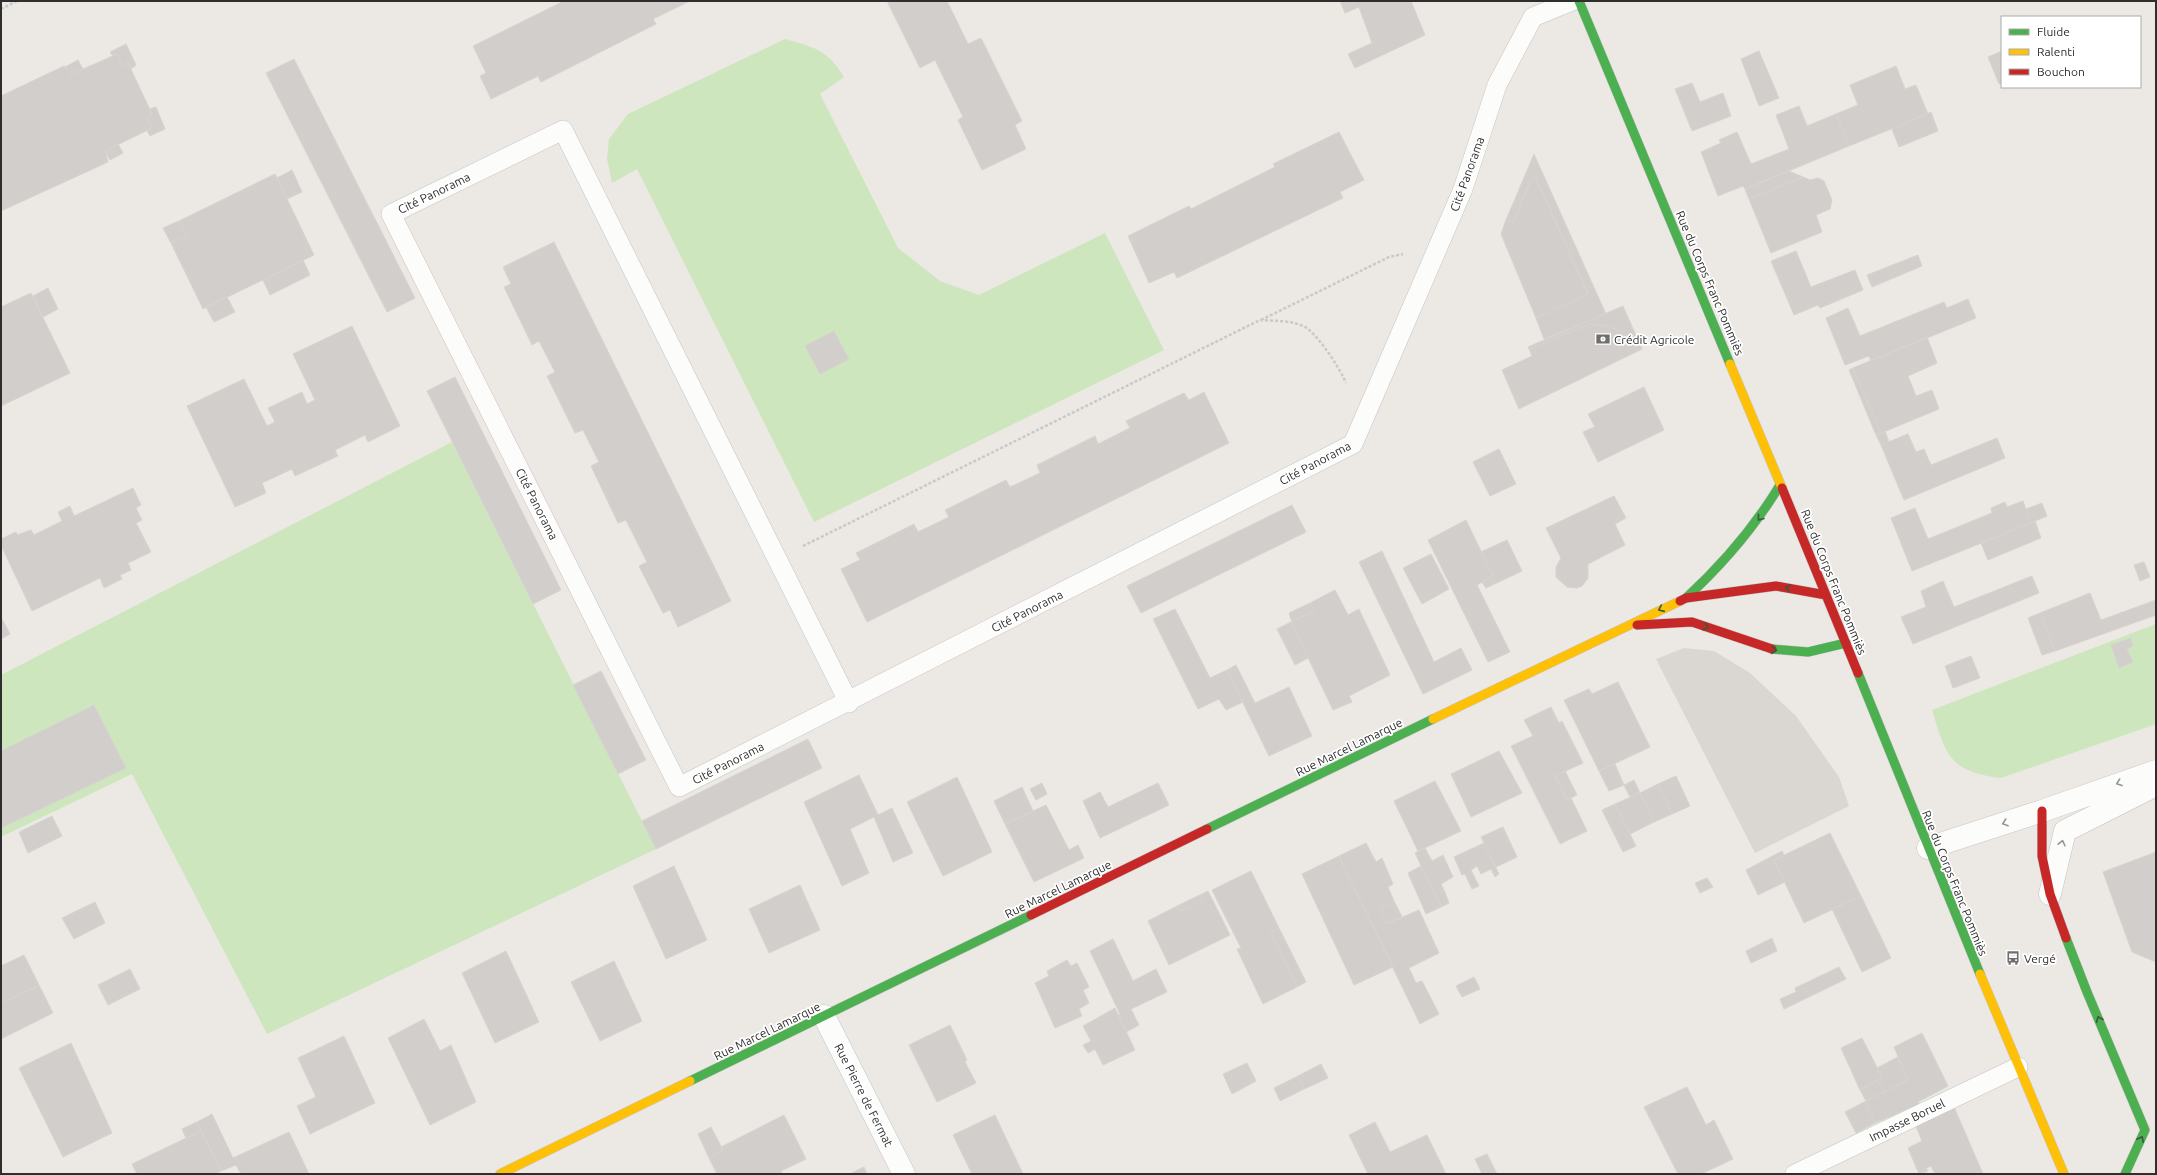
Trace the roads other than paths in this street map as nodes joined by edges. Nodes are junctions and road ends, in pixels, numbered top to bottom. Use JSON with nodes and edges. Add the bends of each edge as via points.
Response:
{"nodes":[{"id":1,"x":1572,"y":1,"type":"edge"},
{"id":2,"x":1579,"y":1,"type":"edge"},
{"id":3,"x":1780,"y":485,"type":"junction"},
{"id":4,"x":1826,"y":595,"type":"junction"},
{"id":5,"x":1686,"y":598,"type":"junction"},
{"id":6,"x":1626,"y":625,"type":"junction"},
{"id":7,"x":1846,"y":643,"type":"junction"},
{"id":8,"x":848,"y":702,"type":"junction"},
{"id":9,"x":2156,"y":770,"type":"edge"},
{"id":10,"x":2156,"y":785,"type":"edge"},
{"id":11,"x":2042,"y":811,"type":"junction"},
{"id":12,"x":1928,"y":848,"type":"junction"},
{"id":13,"x":2050,"y":894,"type":"junction"},
{"id":14,"x":824,"y":1016,"type":"junction"},
{"id":15,"x":2018,"y":1067,"type":"junction"},
{"id":16,"x":508,"y":1172,"type":"edge"},
{"id":17,"x":904,"y":1174,"type":"edge"},
{"id":18,"x":1795,"y":1174,"type":"edge"},
{"id":19,"x":2064,"y":1174,"type":"edge"},
{"id":20,"x":2125,"y":1174,"type":"edge"}],
"edges":[{"from":1,"to":8,"type":"lane","name":"Cité Panorama","via":[[1533,17],[1498,85],[1463,189],[1353,444]]},
{"from":2,"to":3,"type":"street","name":"Rue du Corps Franc Pommiès"},
{"from":3,"to":4,"type":"street","name":"Rue du Corps Franc Pommiès"},
{"from":3,"to":5,"type":"street","name":"Rue Marcel Lamarque","one_way":true,"via":[[1766,509],[1738,545]]},
{"from":4,"to":5,"type":"street","name":"Rue Marcel Lamarque","one_way":true,"via":[[1776,586],[1728,590]]},
{"from":4,"to":7,"type":"street","name":"Rue du Corps Franc Pommiès"},
{"from":5,"to":6,"type":"street","name":"Rue Marcel Lamarque","one_way":true},
{"from":6,"to":7,"type":"street","name":"Rue Marcel Lamarque","one_way":true,"via":[[1692,622],[1766,649],[1808,652]]},
{"from":6,"to":14,"type":"street","name":"Rue Marcel Lamarque"},
{"from":7,"to":12,"type":"street","name":"Rue du Corps Franc Pommiès"},
{"from":8,"to":8,"type":"lane","name":"Cité Panorama","via":[[679,788],[391,214],[564,130]]},
{"from":9,"to":11,"type":"street","one_way":true},
{"from":13,"to":10,"type":"street","one_way":true,"via":[[2065,831]]},
{"from":11,"to":12,"type":"street","one_way":true},
{"from":11,"to":13,"type":"street","via":[[2042,856]]},
{"from":12,"to":15,"type":"street","name":"Rue du Corps Franc Pommiès"},
{"from":20,"to":13,"type":"street","one_way":true,"via":[[2145,1130],[2087,992]]},
{"from":14,"to":16,"type":"street","name":"Rue Marcel Lamarque"},
{"from":14,"to":17,"type":"street","name":"Rue Pierre de Fermat"},
{"from":15,"to":18,"type":"lane","name":"Impasse Boruel"},
{"from":15,"to":19,"type":"street","name":"Rue du Corps Franc Pommiès"}]}
